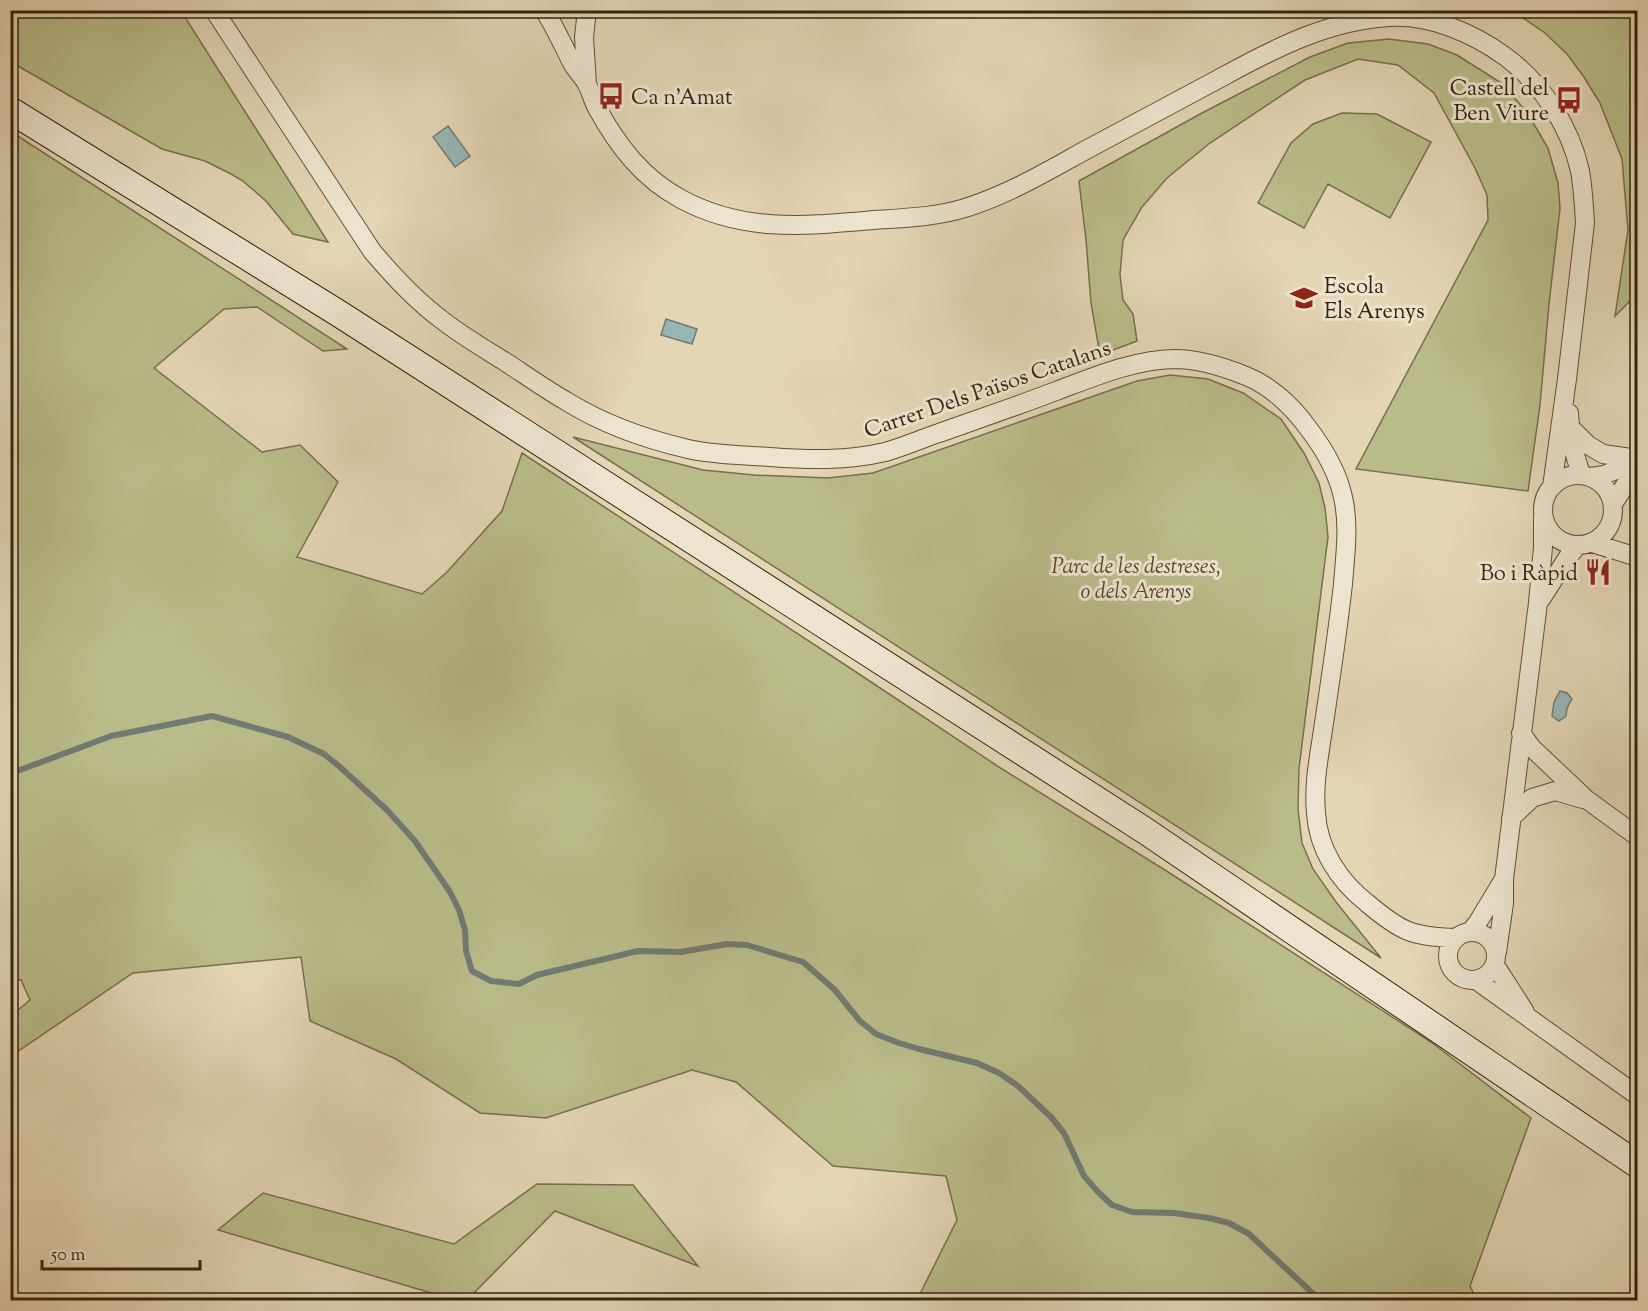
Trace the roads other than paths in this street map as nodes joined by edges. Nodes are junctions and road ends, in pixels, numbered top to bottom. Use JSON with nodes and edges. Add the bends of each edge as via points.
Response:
{"nodes":[{"id":1,"x":214,"y":10,"type":"edge"},
{"id":2,"x":544,"y":10,"type":"edge"},
{"id":3,"x":587,"y":10,"type":"edge"},
{"id":4,"x":587,"y":85,"type":"junction"},
{"id":5,"x":10,"y":110,"type":"edge"},
{"id":6,"x":1567,"y":379,"type":"junction"},
{"id":7,"x":1570,"y":427,"type":"junction"},
{"id":8,"x":1638,"y":462,"type":"edge"},
{"id":9,"x":1586,"y":476,"type":"junction"},
{"id":10,"x":1552,"y":487,"type":"junction"},
{"id":11,"x":1613,"y":504,"type":"junction"},
{"id":12,"x":1543,"y":517,"type":"junction"},
{"id":13,"x":1611,"y":524,"type":"junction"},
{"id":14,"x":1585,"y":544,"type":"junction"},
{"id":15,"x":1636,"y":558,"type":"edge"},
{"id":16,"x":1538,"y":603,"type":"junction"},
{"id":17,"x":1521,"y":733,"type":"junction"},
{"id":18,"x":1586,"y":800,"type":"junction"},
{"id":19,"x":1511,"y":818,"type":"junction"},
{"id":20,"x":1638,"y":837,"type":"edge"},
{"id":21,"x":1504,"y":879,"type":"junction"},
{"id":22,"x":1463,"y":935,"type":"junction"},
{"id":23,"x":1496,"y":958,"type":"junction"},
{"id":24,"x":1476,"y":980,"type":"junction"},
{"id":25,"x":1531,"y":1022,"type":"junction"},
{"id":26,"x":1638,"y":1096,"type":"edge"},
{"id":27,"x":1638,"y":1166,"type":"edge"}],
"edges":[{"from":1,"to":22,"type":"street","name":"Carrer Dels Països Catalans","via":[[372,250],[398,281],[442,320],[556,395],[632,433],[691,450],[838,459],[885,452],[1120,368],[1189,360],[1258,381],[1301,419],[1329,459],[1344,502],[1346,547],[1318,760],[1316,814],[1328,857],[1353,892],[1397,927],[1431,938]]},
{"from":2,"to":4,"type":"street"},
{"from":3,"to":4,"type":"street"},
{"from":4,"to":6,"type":"street","via":[[595,105],[630,159],[677,197],[719,216],[747,223],[830,224],[934,215],[999,196],[1254,60],[1320,31],[1391,17],[1444,25],[1492,47],[1529,77],[1554,109],[1574,150],[1585,223]]},
{"from":5,"to":27,"type":"street","via":[[338,313],[1144,830]]},
{"from":6,"to":7,"type":"street"},
{"from":6,"to":10,"type":"street"},
{"from":7,"to":8,"type":"street","via":[[1603,454]]},
{"from":7,"to":9,"type":"street","via":[[1571,441]]},
{"from":8,"to":9,"type":"street","via":[[1604,475]]},
{"from":8,"to":11,"type":"street"},
{"from":9,"to":10,"type":"street","via":[[1565,477]]},
{"from":9,"to":11,"type":"street","via":[[1601,483]]},
{"from":10,"to":12,"type":"street","via":[[1544,501]]},
{"from":11,"to":13,"type":"street"},
{"from":12,"to":14,"type":"street","via":[[1550,532],[1562,542]]},
{"from":12,"to":16,"type":"street"},
{"from":13,"to":14,"type":"street","via":[[1604,535]]},
{"from":13,"to":15,"type":"street"},
{"from":14,"to":15,"type":"street"},
{"from":14,"to":16,"type":"street","via":[[1568,557]]},
{"from":16,"to":17,"type":"street"},
{"from":17,"to":18,"type":"street"},
{"from":17,"to":19,"type":"street"},
{"from":18,"to":19,"type":"street","via":[[1555,791],[1532,798]]},
{"from":18,"to":20,"type":"street"},
{"from":19,"to":21,"type":"street"},
{"from":21,"to":22,"type":"street","via":[[1478,922]]},
{"from":21,"to":23,"type":"street"},
{"from":22,"to":23,"type":"street","via":[[1484,934],[1494,945]]},
{"from":22,"to":24,"type":"street","via":[[1448,951],[1450,967],[1461,978]]},
{"from":23,"to":24,"type":"street","via":[[1488,975]]},
{"from":23,"to":25,"type":"street"},
{"from":24,"to":25,"type":"street"},
{"from":25,"to":26,"type":"street"}]}
